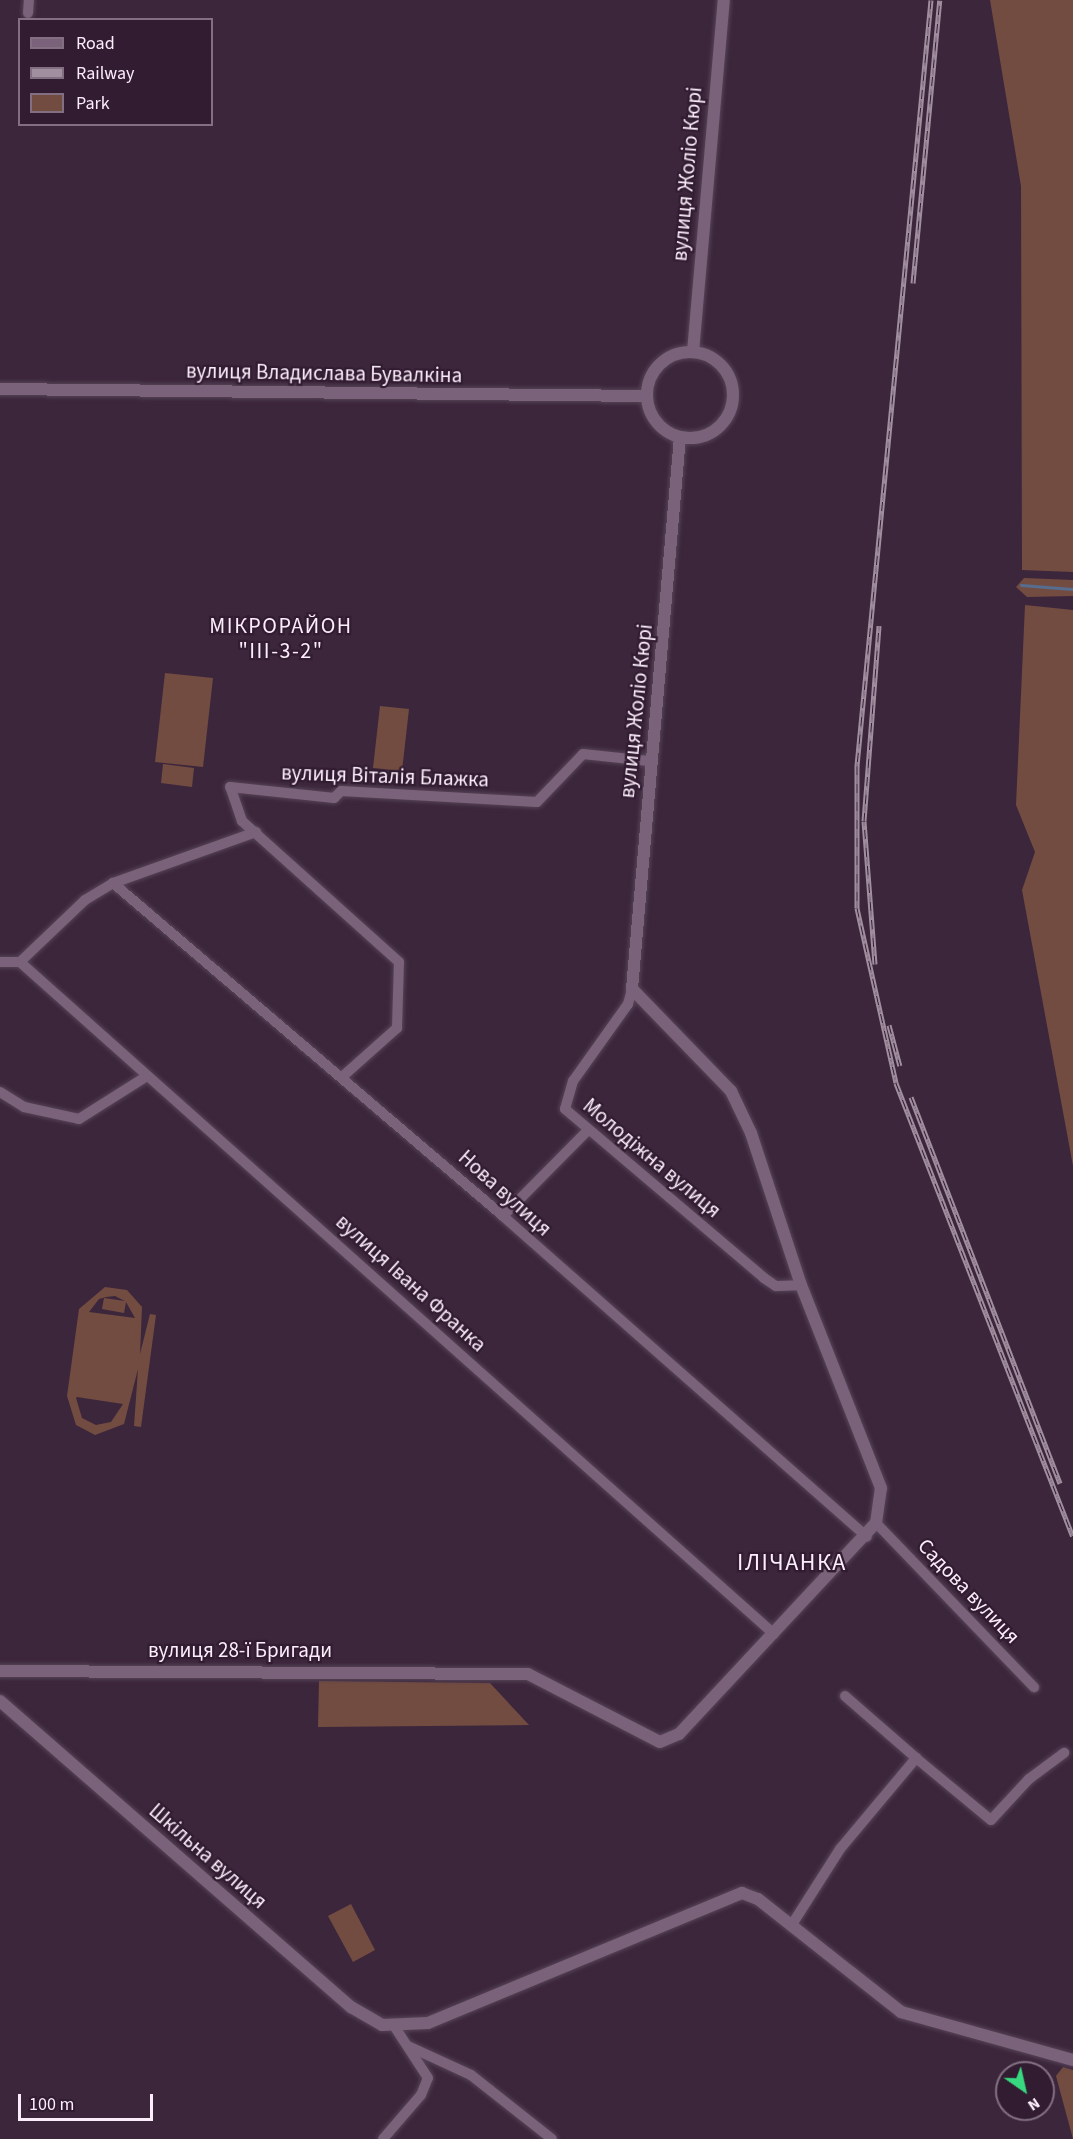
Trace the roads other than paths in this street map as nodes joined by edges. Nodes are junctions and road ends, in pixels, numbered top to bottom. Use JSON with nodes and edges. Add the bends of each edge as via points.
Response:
{"nodes":[{"id":1,"x":29,"y":0,"type":"edge"},
{"id":2,"x":724,"y":0,"type":"edge"},
{"id":3,"x":28,"y":13,"type":"dead end"},
{"id":4,"x":693,"y":352,"type":"junction"},
{"id":5,"x":0,"y":389,"type":"edge"},
{"id":6,"x":646,"y":396,"type":"junction"},
{"id":7,"x":680,"y":437,"type":"junction"},
{"id":8,"x":649,"y":761,"type":"junction"},
{"id":9,"x":256,"y":832,"type":"junction"},
{"id":10,"x":113,"y":883,"type":"junction"},
{"id":11,"x":0,"y":962,"type":"edge"},
{"id":12,"x":20,"y":962,"type":"junction"},
{"id":13,"x":632,"y":989,"type":"junction"},
{"id":14,"x":147,"y":1076,"type":"junction"},
{"id":15,"x":342,"y":1077,"type":"junction"},
{"id":16,"x":0,"y":1092,"type":"edge"},
{"id":17,"x":588,"y":1130,"type":"junction"},
{"id":18,"x":503,"y":1216,"type":"junction"},
{"id":19,"x":801,"y":1285,"type":"junction"},
{"id":20,"x":876,"y":1523,"type":"junction"},
{"id":21,"x":867,"y":1537,"type":"junction"},
{"id":22,"x":774,"y":1634,"type":"junction"},
{"id":23,"x":0,"y":1671,"type":"edge"},
{"id":24,"x":1034,"y":1687,"type":"dead end"},
{"id":25,"x":845,"y":1696,"type":"dead end"},
{"id":26,"x":0,"y":1701,"type":"edge"},
{"id":27,"x":1064,"y":1753,"type":"dead end"},
{"id":28,"x":916,"y":1758,"type":"junction"},
{"id":29,"x":791,"y":1926,"type":"junction"},
{"id":30,"x":396,"y":2029,"type":"junction"},
{"id":31,"x":408,"y":2046,"type":"junction"},
{"id":32,"x":1073,"y":2060,"type":"edge"},
{"id":33,"x":383,"y":2139,"type":"edge"},
{"id":34,"x":552,"y":2139,"type":"edge"}],
"edges":[{"from":1,"to":3,"type":"street"},
{"from":2,"to":4,"type":"street","name":"вулиця Жоліо Кюрі"},
{"from":4,"to":6,"type":"street","via":[[661,364]]},
{"from":4,"to":7,"type":"street","via":[[712,359],[727,374],[732,402],[722,423],[708,434]]},
{"from":5,"to":6,"type":"street","name":"вулиця Владислава Бувалкіна"},
{"from":6,"to":7,"type":"street","via":[[656,422]]},
{"from":7,"to":8,"type":"street","name":"вулиця Жоліо Кюрі"},
{"from":8,"to":9,"type":"street","name":"вулиця Віталія Блажка","via":[[583,754],[537,802],[341,790],[334,798],[230,787],[242,821]]},
{"from":8,"to":13,"type":"street","name":"вулиця Жоліо Кюрі"},
{"from":9,"to":10,"type":"street"},
{"from":9,"to":15,"type":"street","via":[[399,962],[397,1028]]},
{"from":10,"to":12,"type":"street","via":[[85,900]]},
{"from":10,"to":15,"type":"street","name":"Нова вулиця","via":[[225,983]]},
{"from":11,"to":12,"type":"street"},
{"from":12,"to":14,"type":"street","name":"вулиця Івана Франка"},
{"from":13,"to":17,"type":"street","name":"Молодіжна вулиця","via":[[628,1004],[564,1100],[565,1109]]},
{"from":13,"to":19,"type":"street","via":[[731,1091],[751,1134]]},
{"from":14,"to":16,"type":"street","via":[[79,1119],[24,1107]]},
{"from":14,"to":22,"type":"street","name":"вулиця Івана Франка"},
{"from":15,"to":18,"type":"street","name":"Нова вулиця"},
{"from":17,"to":18,"type":"street"},
{"from":17,"to":19,"type":"street","name":"Молодіжна вулиця","via":[[764,1278],[776,1286]]},
{"from":18,"to":21,"type":"street","name":"Нова вулиця"},
{"from":19,"to":20,"type":"street","via":[[881,1488]]},
{"from":20,"to":21,"type":"street"},
{"from":20,"to":24,"type":"street","name":"Садова вулиця"},
{"from":21,"to":22,"type":"street"},
{"from":22,"to":23,"type":"street","name":"вулиця 28-ї Бригади","via":[[680,1734],[660,1742],[541,1678],[480,1671]]},
{"from":25,"to":28,"type":"street"},
{"from":26,"to":30,"type":"street","name":"Шкільна вулиця","via":[[351,2007]]},
{"from":27,"to":28,"type":"street","via":[[1029,1779],[991,1820]]},
{"from":28,"to":29,"type":"street","via":[[840,1849]]},
{"from":29,"to":30,"type":"street","via":[[742,1893],[459,2011]]},
{"from":29,"to":32,"type":"street","via":[[901,2012]]},
{"from":30,"to":31,"type":"street","name":"Шкільна вулиця"},
{"from":31,"to":33,"type":"street","name":"Шкільна вулиця","via":[[425,2069],[426,2086]]},
{"from":31,"to":34,"type":"street","via":[[471,2075]]}]}
